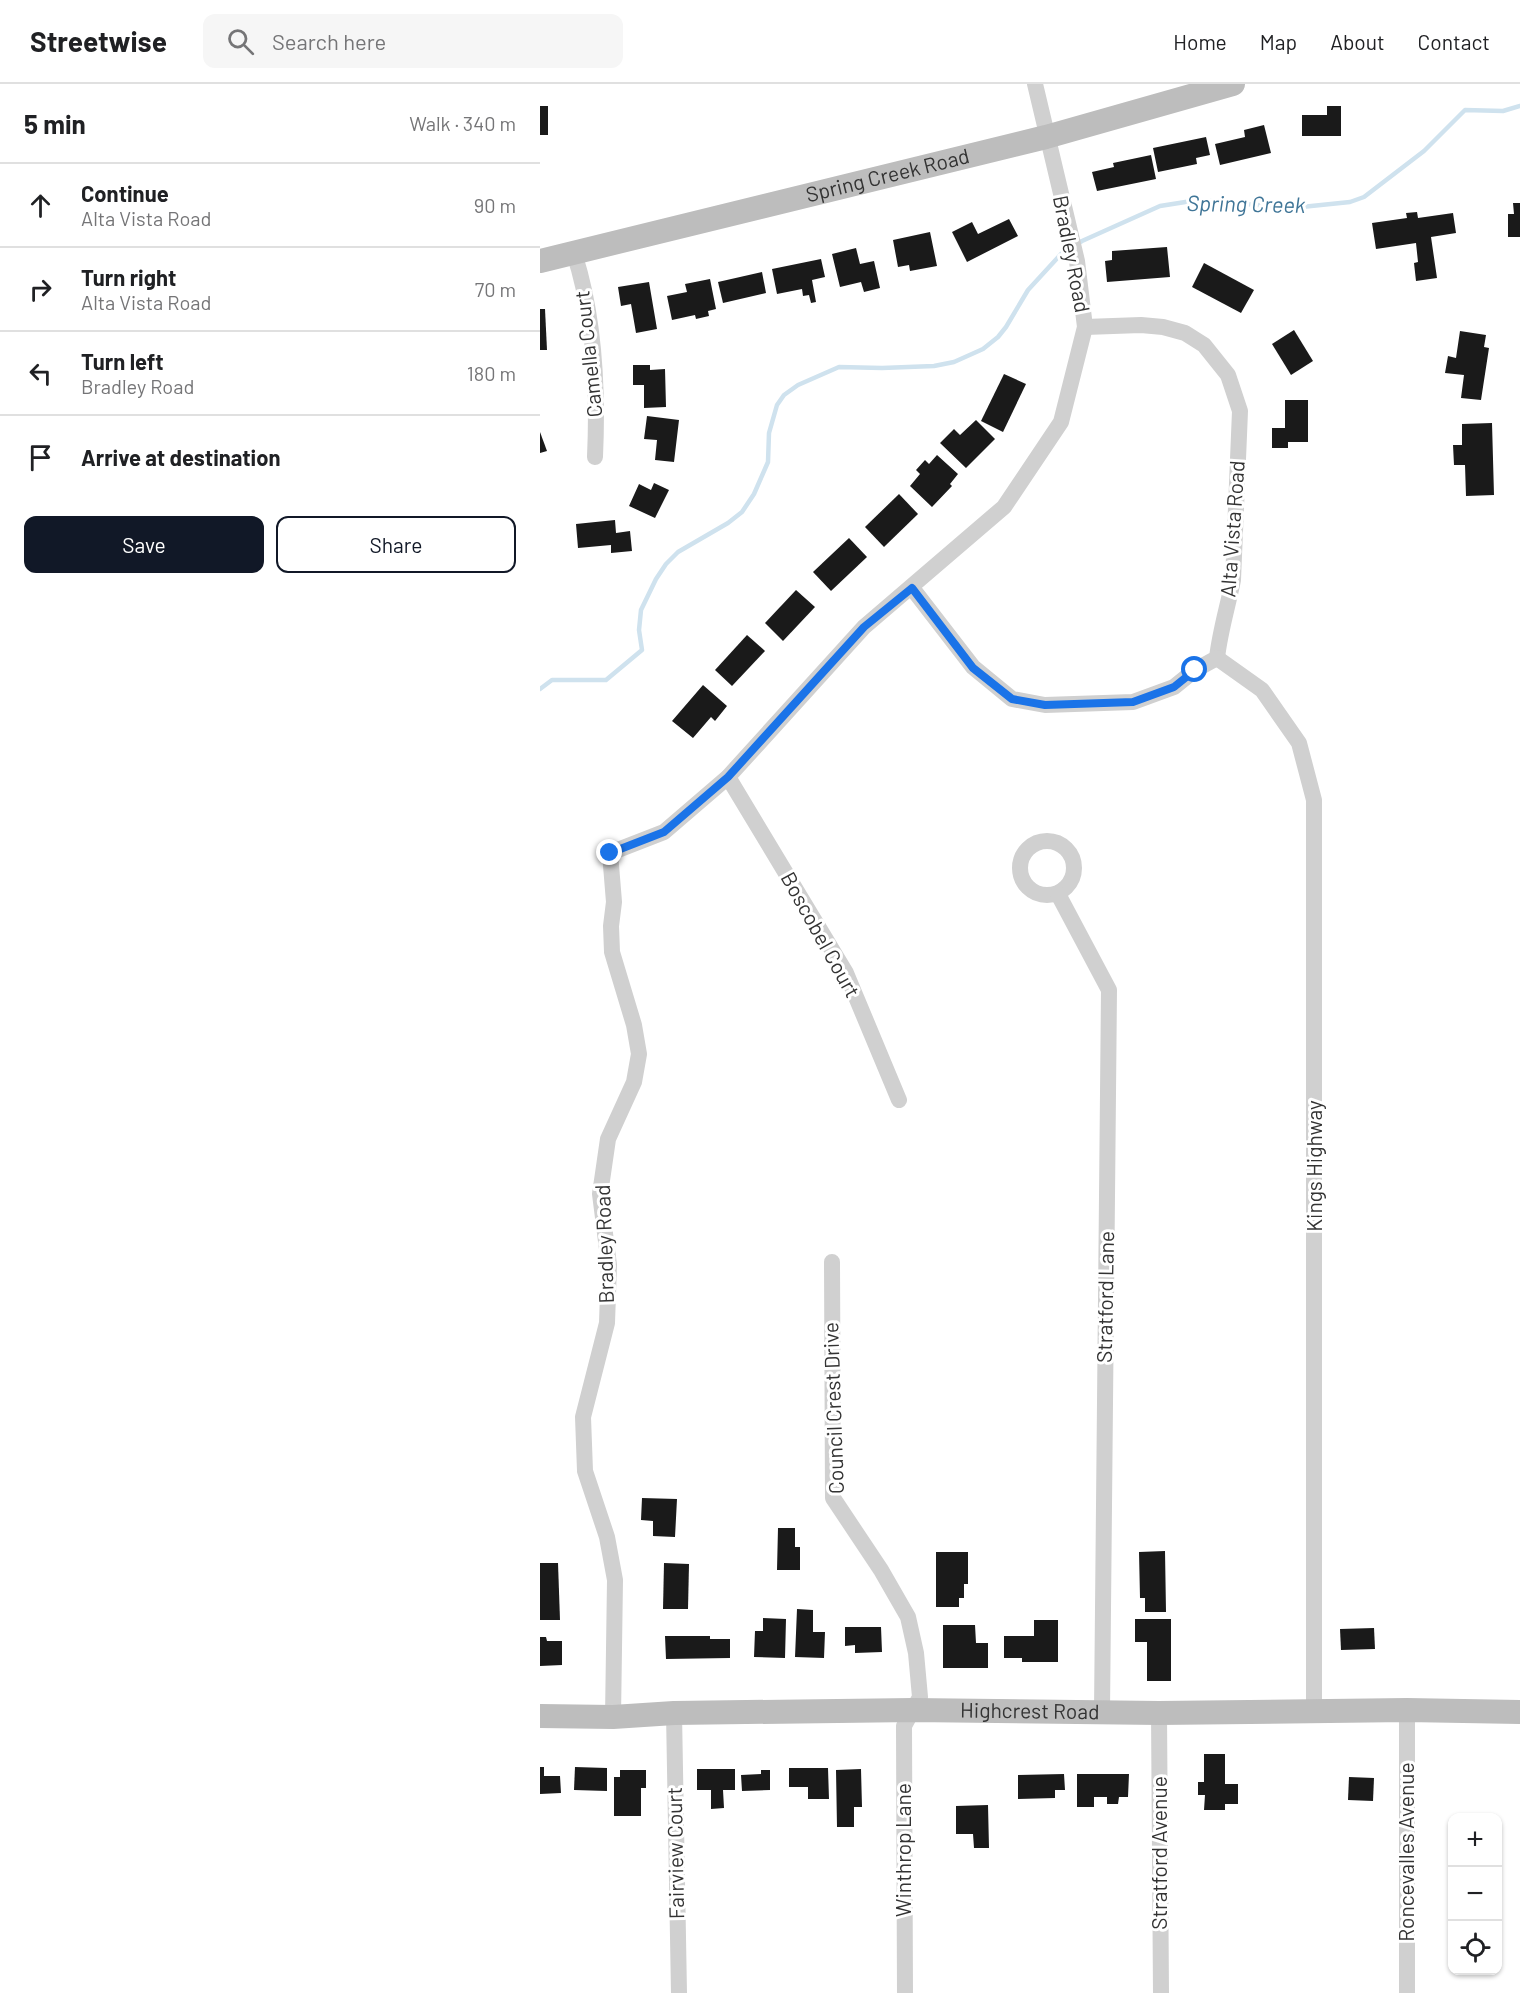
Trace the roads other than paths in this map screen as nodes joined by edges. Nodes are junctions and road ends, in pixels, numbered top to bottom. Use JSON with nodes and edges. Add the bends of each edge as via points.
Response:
{"nodes":[{"id":1,"x":1035,"y":84,"type":"edge"},
{"id":2,"x":1233,"y":84,"type":"edge"},
{"id":3,"x":1047,"y":137,"type":"junction"},
{"id":4,"x":574,"y":253,"type":"junction"},
{"id":5,"x":540,"y":261,"type":"edge"},
{"id":6,"x":1085,"y":327,"type":"junction"},
{"id":7,"x":595,"y":457,"type":"dead end"},
{"id":8,"x":912,"y":588,"type":"junction"},
{"id":9,"x":1217,"y":658,"type":"junction"},
{"id":10,"x":728,"y":777,"type":"junction"},
{"id":11,"x":1058,"y":894,"type":"dead end"},
{"id":12,"x":899,"y":1100,"type":"dead end"},
{"id":13,"x":832,"y":1263,"type":"dead end"},
{"id":14,"x":912,"y":1710,"type":"junction"},
{"id":15,"x":1407,"y":1710,"type":"junction"},
{"id":16,"x":1314,"y":1711,"type":"junction"},
{"id":17,"x":1102,"y":1712,"type":"junction"},
{"id":18,"x":1520,"y":1712,"type":"edge"},
{"id":19,"x":674,"y":1713,"type":"junction"},
{"id":20,"x":1159,"y":1713,"type":"junction"},
{"id":21,"x":540,"y":1716,"type":"edge"},
{"id":22,"x":613,"y":1717,"type":"junction"},
{"id":23,"x":679,"y":1993,"type":"edge"},
{"id":24,"x":905,"y":1993,"type":"edge"},
{"id":25,"x":1161,"y":1993,"type":"edge"},
{"id":26,"x":1407,"y":1993,"type":"edge"}],
"edges":[{"from":1,"to":3,"type":"street","name":"Bradley Road"},
{"from":2,"to":3,"type":"street","name":"Spring Creek Road"},
{"from":3,"to":4,"type":"street","name":"Spring Creek Road"},
{"from":3,"to":6,"type":"street","name":"Bradley Road","via":[[1070,232]]},
{"from":4,"to":5,"type":"street","name":"Spring Creek Road"},
{"from":4,"to":7,"type":"street","name":"Camella Court","via":[[581,273],[592,346]]},
{"from":6,"to":8,"type":"street","name":"Bradley Road","via":[[1061,422],[1004,507]]},
{"from":6,"to":9,"type":"street","name":"Alta Vista Road","via":[[1141,325],[1185,333],[1204,345],[1228,375],[1240,411],[1233,580]]},
{"from":8,"to":9,"type":"street","via":[[973,668],[1012,699],[1045,705],[1133,702],[1174,687]]},
{"from":8,"to":10,"type":"street","name":"Bradley Road","via":[[864,627]]},
{"from":9,"to":16,"type":"street","name":"Kings Highway","via":[[1262,690],[1299,743],[1314,800]]},
{"from":10,"to":12,"type":"street","name":"Boscobel Court","via":[[846,973]]},
{"from":10,"to":22,"type":"street","name":"Bradley Road","via":[[664,832],[610,853],[614,902],[612,952],[639,1054],[634,1082],[608,1139],[600,1194],[609,1265],[607,1323],[583,1418],[585,1471],[607,1537],[615,1580]]},
{"from":11,"to":17,"type":"street","name":"Stratford Lane","via":[[1108,990]]},
{"from":13,"to":14,"type":"street","name":"Council Crest Drive","via":[[833,1498],[908,1617],[920,1697]]},
{"from":14,"to":17,"type":"street","name":"Highcrest Road"},
{"from":14,"to":19,"type":"street","name":"Highcrest Road"},
{"from":14,"to":24,"type":"street","name":"Winthrop Lane","via":[[903,1726]]},
{"from":15,"to":16,"type":"street","name":"Highcrest Road"},
{"from":15,"to":18,"type":"street","name":"Highcrest Road"},
{"from":15,"to":26,"type":"street","name":"Roncevalles Avenue"},
{"from":16,"to":20,"type":"street","name":"Highcrest Road"},
{"from":17,"to":20,"type":"street","name":"Highcrest Road"},
{"from":19,"to":22,"type":"street","name":"Highcrest Road"},
{"from":19,"to":23,"type":"street","name":"Fairview Court"},
{"from":20,"to":25,"type":"street","name":"Stratford Avenue"},
{"from":21,"to":22,"type":"street","name":"Highcrest Road"}]}
